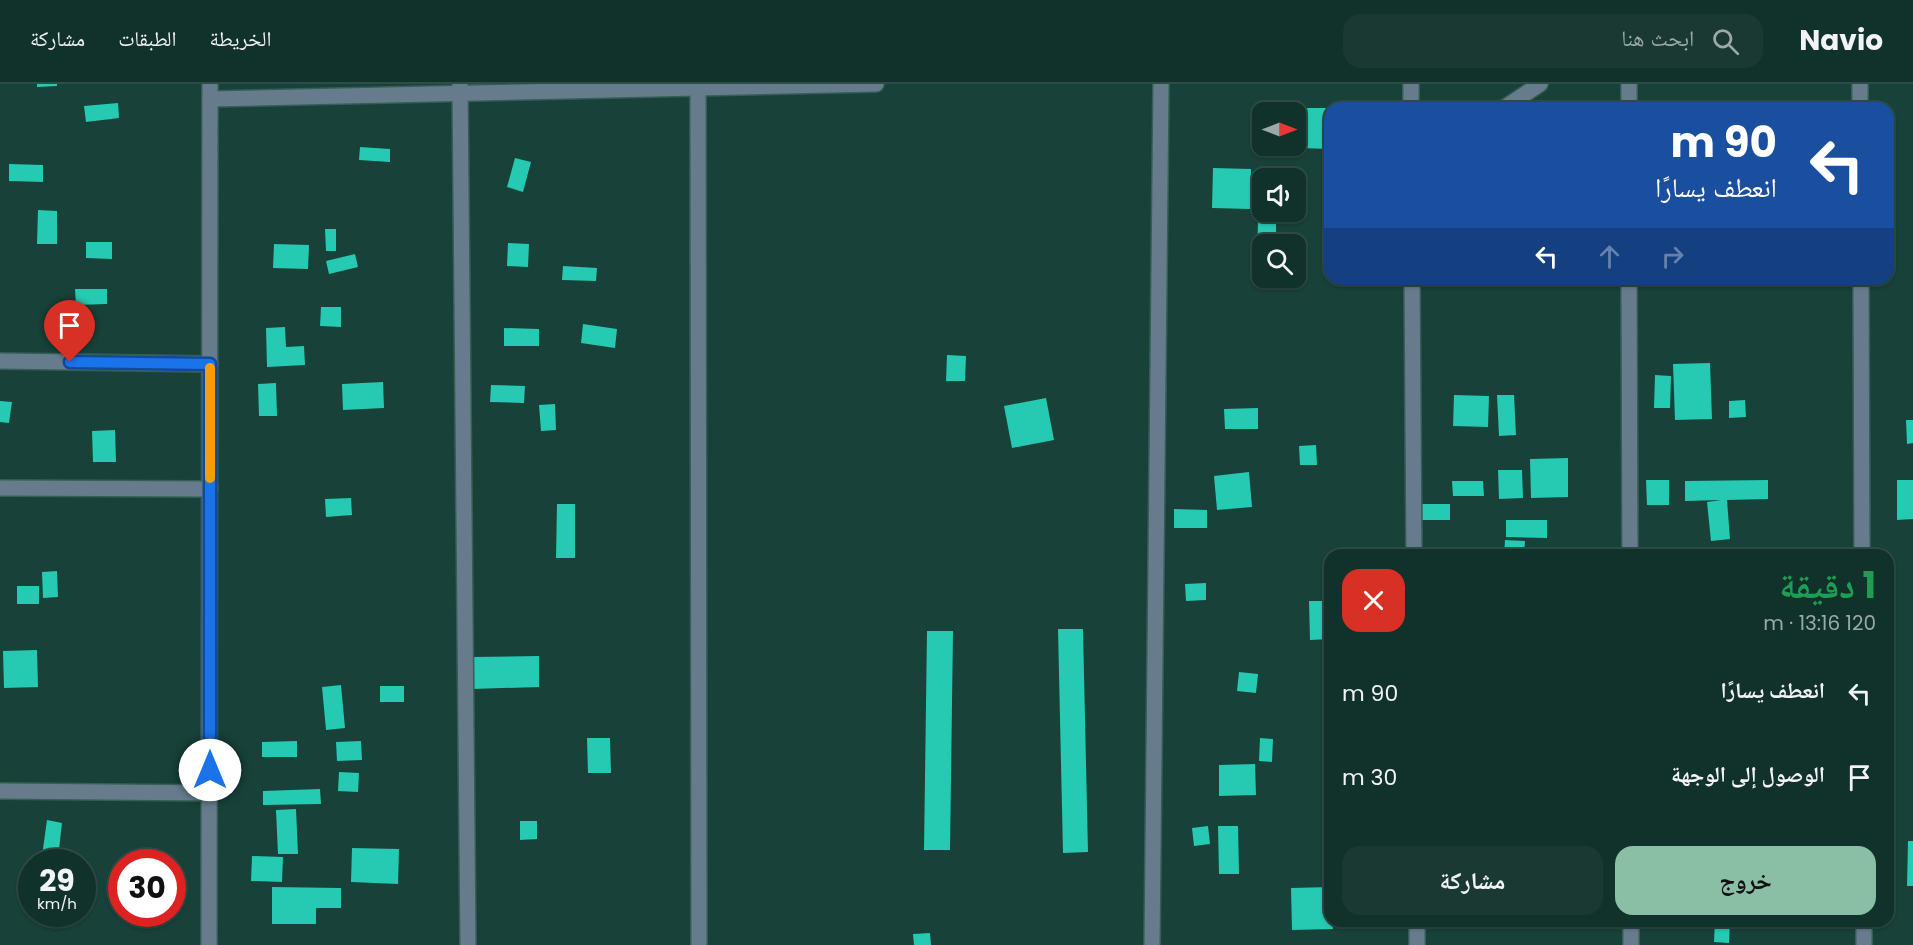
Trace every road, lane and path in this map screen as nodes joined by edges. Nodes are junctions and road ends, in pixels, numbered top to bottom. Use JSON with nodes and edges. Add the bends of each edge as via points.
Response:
{"nodes":[{"id":1,"x":876,"y":84,"type":"edge"},
{"id":2,"x":1161,"y":84,"type":"edge"},
{"id":3,"x":1411,"y":84,"type":"edge"},
{"id":4,"x":1540,"y":84,"type":"edge"},
{"id":5,"x":1629,"y":84,"type":"edge"},
{"id":6,"x":1860,"y":84,"type":"edge"},
{"id":7,"x":698,"y":86,"type":"edge"},
{"id":8,"x":460,"y":89,"type":"edge"},
{"id":9,"x":210,"y":91,"type":"edge"},
{"id":10,"x":1411,"y":102,"type":"edge"},
{"id":11,"x":1513,"y":102,"type":"edge"},
{"id":12,"x":1629,"y":102,"type":"edge"},
{"id":13,"x":1860,"y":102,"type":"edge"},
{"id":14,"x":1412,"y":285,"type":"edge"},
{"id":15,"x":1629,"y":285,"type":"edge"},
{"id":16,"x":1861,"y":285,"type":"edge"},
{"id":17,"x":0,"y":361,"type":"edge"},
{"id":18,"x":210,"y":364,"type":"junction"},
{"id":19,"x":0,"y":488,"type":"edge"},
{"id":20,"x":210,"y":489,"type":"junction"},
{"id":21,"x":1414,"y":549,"type":"edge"},
{"id":22,"x":1630,"y":549,"type":"edge"},
{"id":23,"x":1862,"y":549,"type":"edge"},
{"id":24,"x":0,"y":791,"type":"edge"},
{"id":25,"x":210,"y":794,"type":"junction"},
{"id":26,"x":1417,"y":927,"type":"edge"},
{"id":27,"x":1631,"y":927,"type":"edge"},
{"id":28,"x":1863,"y":927,"type":"edge"},
{"id":29,"x":209,"y":945,"type":"edge"},
{"id":30,"x":468,"y":945,"type":"edge"},
{"id":31,"x":699,"y":945,"type":"edge"},
{"id":32,"x":1152,"y":945,"type":"edge"},
{"id":33,"x":1417,"y":945,"type":"edge"},
{"id":34,"x":1631,"y":945,"type":"edge"},
{"id":35,"x":1864,"y":945,"type":"edge"}],
"edges":[{"from":1,"to":7,"type":"street"},
{"from":2,"to":32,"type":"street"},
{"from":3,"to":10,"type":"street"},
{"from":4,"to":11,"type":"street"},
{"from":5,"to":12,"type":"street"},
{"from":6,"to":13,"type":"street"},
{"from":7,"to":8,"type":"street"},
{"from":7,"to":31,"type":"street"},
{"from":8,"to":9,"type":"street"},
{"from":8,"to":30,"type":"street"},
{"from":9,"to":18,"type":"street"},
{"from":14,"to":21,"type":"street"},
{"from":15,"to":22,"type":"street"},
{"from":16,"to":23,"type":"street"},
{"from":17,"to":18,"type":"street"},
{"from":18,"to":20,"type":"street"},
{"from":19,"to":20,"type":"street"},
{"from":20,"to":25,"type":"street"},
{"from":24,"to":25,"type":"street"},
{"from":25,"to":29,"type":"street"},
{"from":26,"to":33,"type":"street"},
{"from":27,"to":34,"type":"street"},
{"from":28,"to":35,"type":"street"}]}
